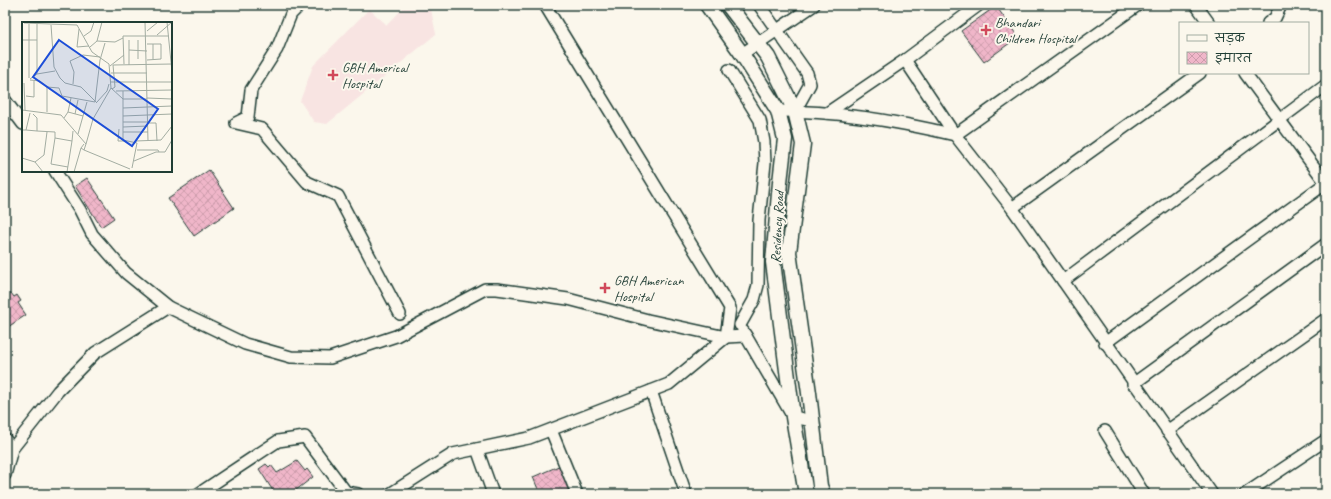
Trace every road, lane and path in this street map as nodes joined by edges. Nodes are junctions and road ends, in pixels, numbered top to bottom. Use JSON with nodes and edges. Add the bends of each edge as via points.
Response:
{"nodes":[{"id":1,"x":300,"y":5,"type":"edge"},
{"id":2,"x":545,"y":5,"type":"edge"},
{"id":3,"x":707,"y":5,"type":"edge"},
{"id":4,"x":728,"y":5,"type":"edge"},
{"id":5,"x":759,"y":5,"type":"edge"},
{"id":6,"x":814,"y":5,"type":"edge"},
{"id":7,"x":979,"y":5,"type":"edge"},
{"id":8,"x":1138,"y":5,"type":"edge"},
{"id":9,"x":1196,"y":5,"type":"edge"},
{"id":10,"x":1281,"y":5,"type":"edge"},
{"id":11,"x":1208,"y":22,"type":"edge"},
{"id":12,"x":1269,"y":22,"type":"edge"},
{"id":13,"x":777,"y":30,"type":"junction"},
{"id":14,"x":757,"y":44,"type":"junction"},
{"id":15,"x":742,"y":54,"type":"junction"},
{"id":16,"x":905,"y":60,"type":"junction"},
{"id":17,"x":729,"y":70,"type":"dead end"},
{"id":18,"x":1199,"y":74,"type":"edge"},
{"id":19,"x":1246,"y":74,"type":"edge"},
{"id":20,"x":1326,"y":85,"type":"edge"},
{"id":21,"x":5,"y":100,"type":"edge"},
{"id":22,"x":778,"y":111,"type":"junction"},
{"id":23,"x":795,"y":111,"type":"junction"},
{"id":24,"x":827,"y":113,"type":"junction"},
{"id":25,"x":1279,"y":120,"type":"junction"},
{"id":26,"x":22,"y":123,"type":"edge"},
{"id":27,"x":955,"y":135,"type":"junction"},
{"id":28,"x":55,"y":172,"type":"edge"},
{"id":29,"x":1326,"y":183,"type":"edge"},
{"id":30,"x":1012,"y":208,"type":"junction"},
{"id":31,"x":1326,"y":244,"type":"edge"},
{"id":32,"x":1063,"y":282,"type":"junction"},
{"id":33,"x":168,"y":307,"type":"junction"},
{"id":34,"x":730,"y":308,"type":"junction"},
{"id":35,"x":400,"y":314,"type":"dead end"},
{"id":36,"x":1326,"y":319,"type":"edge"},
{"id":37,"x":740,"y":325,"type":"junction"},
{"id":38,"x":746,"y":336,"type":"junction"},
{"id":39,"x":726,"y":337,"type":"junction"},
{"id":40,"x":1105,"y":343,"type":"junction"},
{"id":41,"x":1133,"y":384,"type":"junction"},
{"id":42,"x":651,"y":391,"type":"junction"},
{"id":43,"x":792,"y":417,"type":"junction"},
{"id":44,"x":813,"y":421,"type":"junction"},
{"id":45,"x":551,"y":430,"type":"junction"},
{"id":46,"x":1105,"y":431,"type":"dead end"},
{"id":47,"x":1167,"y":431,"type":"junction"},
{"id":48,"x":5,"y":440,"type":"edge"},
{"id":49,"x":1326,"y":440,"type":"edge"},
{"id":50,"x":12,"y":449,"type":"junction"},
{"id":51,"x":477,"y":449,"type":"junction"},
{"id":52,"x":5,"y":474,"type":"edge"},
{"id":53,"x":198,"y":494,"type":"edge"},
{"id":54,"x":358,"y":494,"type":"edge"},
{"id":55,"x":390,"y":494,"type":"edge"},
{"id":56,"x":493,"y":494,"type":"edge"},
{"id":57,"x":577,"y":494,"type":"edge"},
{"id":58,"x":686,"y":494,"type":"edge"},
{"id":59,"x":806,"y":494,"type":"edge"},
{"id":60,"x":823,"y":494,"type":"edge"},
{"id":61,"x":1144,"y":494,"type":"edge"},
{"id":62,"x":1212,"y":494,"type":"edge"},
{"id":63,"x":1245,"y":494,"type":"edge"}],
"edges":[{"from":1,"to":35,"type":"street","via":[[291,14],[277,50],[251,90],[248,117],[236,123],[262,129],[308,182],[338,196]]},
{"from":2,"to":34,"type":"street"},
{"from":3,"to":15,"type":"main road","name":"Residency Road"},
{"from":4,"to":14,"type":"main road"},
{"from":5,"to":13,"type":"street"},
{"from":6,"to":13,"type":"street"},
{"from":7,"to":16,"type":"street"},
{"from":8,"to":27,"type":"street"},
{"from":9,"to":11,"type":"street"},
{"from":10,"to":12,"type":"street","via":[[1275,18]]},
{"from":13,"to":14,"type":"street"},
{"from":13,"to":23,"type":"street","via":[[807,74],[810,84]]},
{"from":14,"to":15,"type":"street"},
{"from":14,"to":23,"type":"main road","via":[[768,57]]},
{"from":15,"to":22,"type":"main road","name":"Residency Road"},
{"from":16,"to":24,"type":"street"},
{"from":16,"to":27,"type":"street"},
{"from":17,"to":37,"type":"street","via":[[760,120],[765,163],[759,220],[758,285],[754,300]]},
{"from":18,"to":30,"type":"street"},
{"from":19,"to":25,"type":"street"},
{"from":20,"to":25,"type":"street"},
{"from":21,"to":26,"type":"street"},
{"from":22,"to":23,"type":"street"},
{"from":22,"to":43,"type":"main road","name":"Residency Road","via":[[785,139],[773,262]]},
{"from":23,"to":24,"type":"street"},
{"from":23,"to":44,"type":"main road","via":[[803,144],[789,252]]},
{"from":24,"to":27,"type":"street","via":[[894,122]]},
{"from":25,"to":29,"type":"street"},
{"from":25,"to":32,"type":"street"},
{"from":27,"to":30,"type":"street"},
{"from":28,"to":33,"type":"street","via":[[80,210],[92,234],[126,273]]},
{"from":29,"to":40,"type":"street"},
{"from":30,"to":32,"type":"street"},
{"from":31,"to":41,"type":"street"},
{"from":32,"to":40,"type":"street"},
{"from":33,"to":39,"type":"street","via":[[245,344],[291,357],[330,358],[396,336],[485,289],[568,299]]},
{"from":33,"to":50,"type":"street","via":[[95,352],[58,391]]},
{"from":34,"to":37,"type":"street"},
{"from":34,"to":39,"type":"street"},
{"from":36,"to":47,"type":"street"},
{"from":37,"to":38,"type":"street"},
{"from":38,"to":39,"type":"street"},
{"from":38,"to":43,"type":"street"},
{"from":39,"to":42,"type":"street","via":[[670,384]]},
{"from":40,"to":41,"type":"street"},
{"from":41,"to":47,"type":"street"},
{"from":42,"to":45,"type":"street"},
{"from":42,"to":58,"type":"street"},
{"from":43,"to":44,"type":"street"},
{"from":43,"to":59,"type":"main road","name":"Residency Road"},
{"from":44,"to":60,"type":"main road"},
{"from":45,"to":51,"type":"street","via":[[529,438]]},
{"from":45,"to":57,"type":"street"},
{"from":46,"to":61,"type":"street"},
{"from":47,"to":62,"type":"street"},
{"from":48,"to":50,"type":"street"},
{"from":49,"to":63,"type":"street"},
{"from":50,"to":52,"type":"street"},
{"from":51,"to":55,"type":"street","via":[[453,454]]},
{"from":51,"to":56,"type":"street"},
{"from":53,"to":54,"type":"street","via":[[278,441],[305,437],[346,492]]}]}
